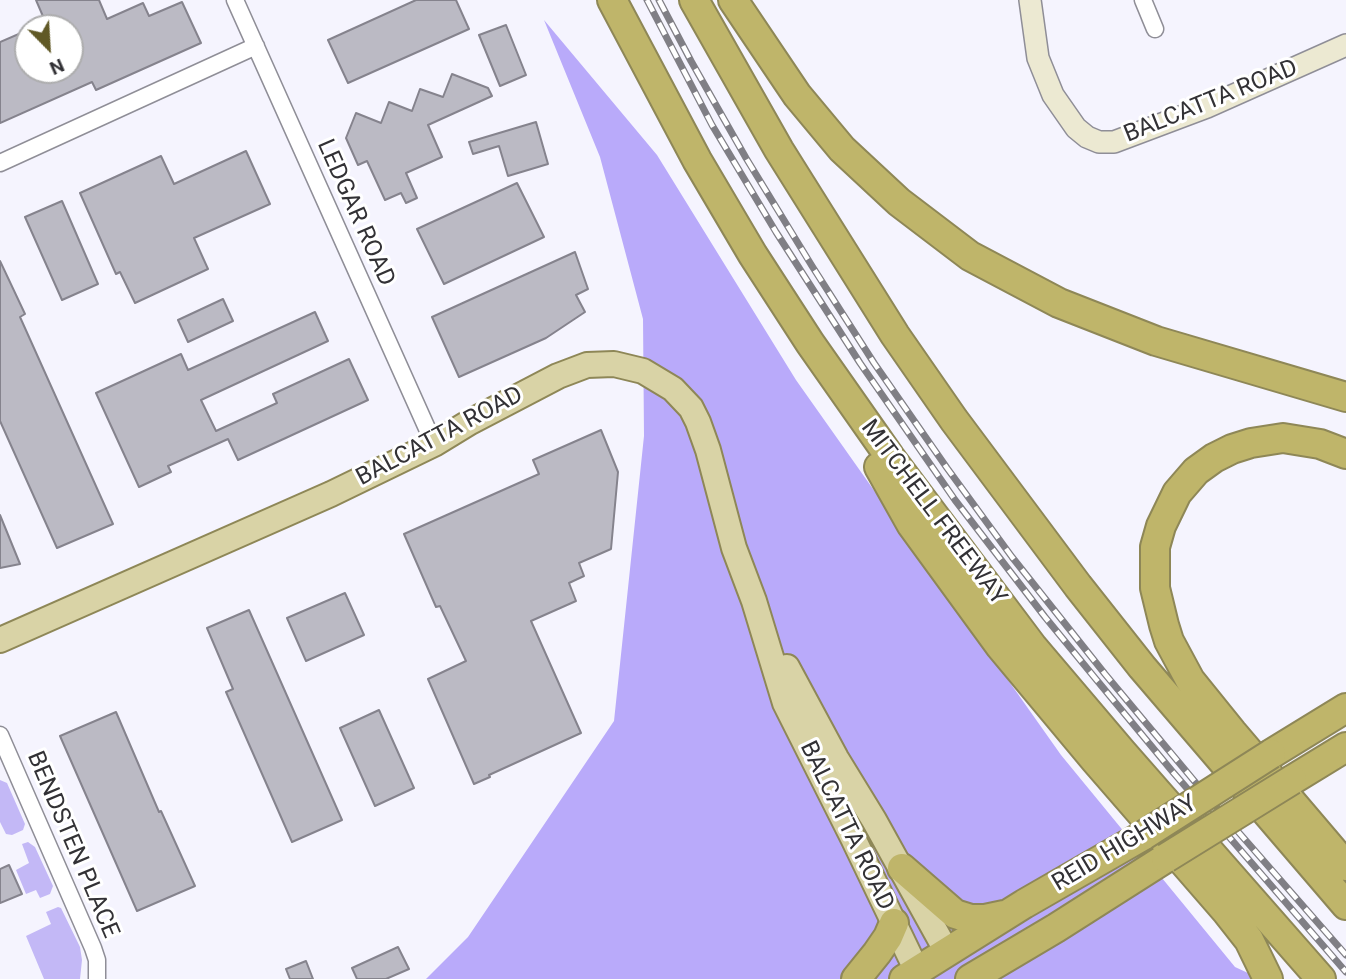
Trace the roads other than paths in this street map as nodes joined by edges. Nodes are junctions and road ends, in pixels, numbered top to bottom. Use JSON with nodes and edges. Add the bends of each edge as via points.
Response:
{"nodes":[{"id":1,"x":235,"y":0,"type":"edge"},
{"id":2,"x":612,"y":0,"type":"edge"},
{"id":3,"x":694,"y":0,"type":"edge"},
{"id":4,"x":733,"y":0,"type":"edge"},
{"id":5,"x":1030,"y":0,"type":"edge"},
{"id":6,"x":1143,"y":0,"type":"edge"},
{"id":7,"x":1155,"y":29,"type":"dead end"},
{"id":8,"x":256,"y":46,"type":"junction"},
{"id":9,"x":1346,"y":46,"type":"edge"},
{"id":10,"x":0,"y":163,"type":"edge"},
{"id":11,"x":810,"y":343,"type":"junction"},
{"id":12,"x":1346,"y":397,"type":"edge"},
{"id":13,"x":434,"y":444,"type":"junction"},
{"id":14,"x":1346,"y":454,"type":"edge"},
{"id":15,"x":754,"y":601,"type":"junction"},
{"id":16,"x":0,"y":640,"type":"edge"},
{"id":17,"x":1346,"y":694,"type":"edge"},
{"id":18,"x":1346,"y":708,"type":"edge"},
{"id":19,"x":1312,"y":729,"type":"junction"},
{"id":20,"x":0,"y":735,"type":"edge"},
{"id":21,"x":1346,"y":747,"type":"edge"},
{"id":22,"x":1346,"y":866,"type":"edge"},
{"id":23,"x":902,"y":868,"type":"junction"},
{"id":24,"x":1346,"y":905,"type":"edge"},
{"id":25,"x":1006,"y":915,"type":"junction"},
{"id":26,"x":894,"y":923,"type":"junction"},
{"id":27,"x":1056,"y":929,"type":"junction"},
{"id":28,"x":947,"y":952,"type":"junction"},
{"id":29,"x":98,"y":976,"type":"edge"},
{"id":30,"x":914,"y":976,"type":"edge"},
{"id":31,"x":856,"y":979,"type":"edge"},
{"id":32,"x":963,"y":979,"type":"edge"},
{"id":33,"x":970,"y":979,"type":"edge"},
{"id":34,"x":1010,"y":979,"type":"edge"},
{"id":35,"x":1268,"y":979,"type":"edge"},
{"id":36,"x":1321,"y":979,"type":"edge"}],
"edges":[{"from":1,"to":8,"type":"street","name":"LEDGAR ROAD"},
{"from":2,"to":11,"type":"highway","name":"MITCHELL FREEWAY","via":[[698,160]]},
{"from":3,"to":24,"type":"highway","via":[[814,208],[954,420],[1142,667]]},
{"from":4,"to":12,"type":"highway","via":[[797,95],[842,149],[970,256],[1059,303],[1156,341]]},
{"from":5,"to":9,"type":"street","name":"BALCATTA ROAD","via":[[1038,58],[1053,95],[1076,128],[1094,140],[1114,142]]},
{"from":6,"to":7,"type":"street"},
{"from":8,"to":10,"type":"street"},
{"from":8,"to":13,"type":"street","name":"LEDGAR ROAD"},
{"from":11,"to":35,"type":"highway","via":[[911,524],[1000,646],[1249,940]]},
{"from":11,"to":36,"type":"highway","name":"MITCHELL FREEWAY","via":[[1032,646]]},
{"from":13,"to":15,"type":"main road","name":"BALCATTA ROAD","via":[[558,376],[587,365],[614,364],[643,371],[673,389],[698,422]]},
{"from":13,"to":16,"type":"main road","name":"BALCATTA ROAD"},
{"from":14,"to":22,"type":"highway","via":[[1320,444],[1283,439],[1251,443],[1213,458],[1177,493],[1155,547],[1155,588],[1162,618],[1190,680]]},
{"from":15,"to":23,"type":"main road","name":"BALCATTA ROAD","via":[[824,738]]},
{"from":15,"to":26,"type":"main road","name":"BALCATTA ROAD","via":[[785,703]]},
{"from":17,"to":19,"type":"highway"},
{"from":18,"to":19,"type":"highway","name":"REID HIGHWAY"},
{"from":19,"to":25,"type":"highway","name":"REID HIGHWAY","bridge":true},
{"from":20,"to":29,"type":"street","name":"BENDSTEN PLACE","via":[[93,948]]},
{"from":21,"to":27,"type":"highway","name":"REID HIGHWAY","bridge":true},
{"from":23,"to":25,"type":"highway","via":[[955,914],[971,919]]},
{"from":23,"to":28,"type":"main road","name":"BALCATTA ROAD"},
{"from":25,"to":28,"type":"highway","name":"REID HIGHWAY"},
{"from":26,"to":30,"type":"main road","name":"BALCATTA ROAD"},
{"from":26,"to":31,"type":"highway"},
{"from":27,"to":33,"type":"highway","name":"REID HIGHWAY"},
{"from":27,"to":34,"type":"highway"},
{"from":28,"to":30,"type":"highway","name":"REID HIGHWAY"},
{"from":28,"to":32,"type":"highway"}]}
